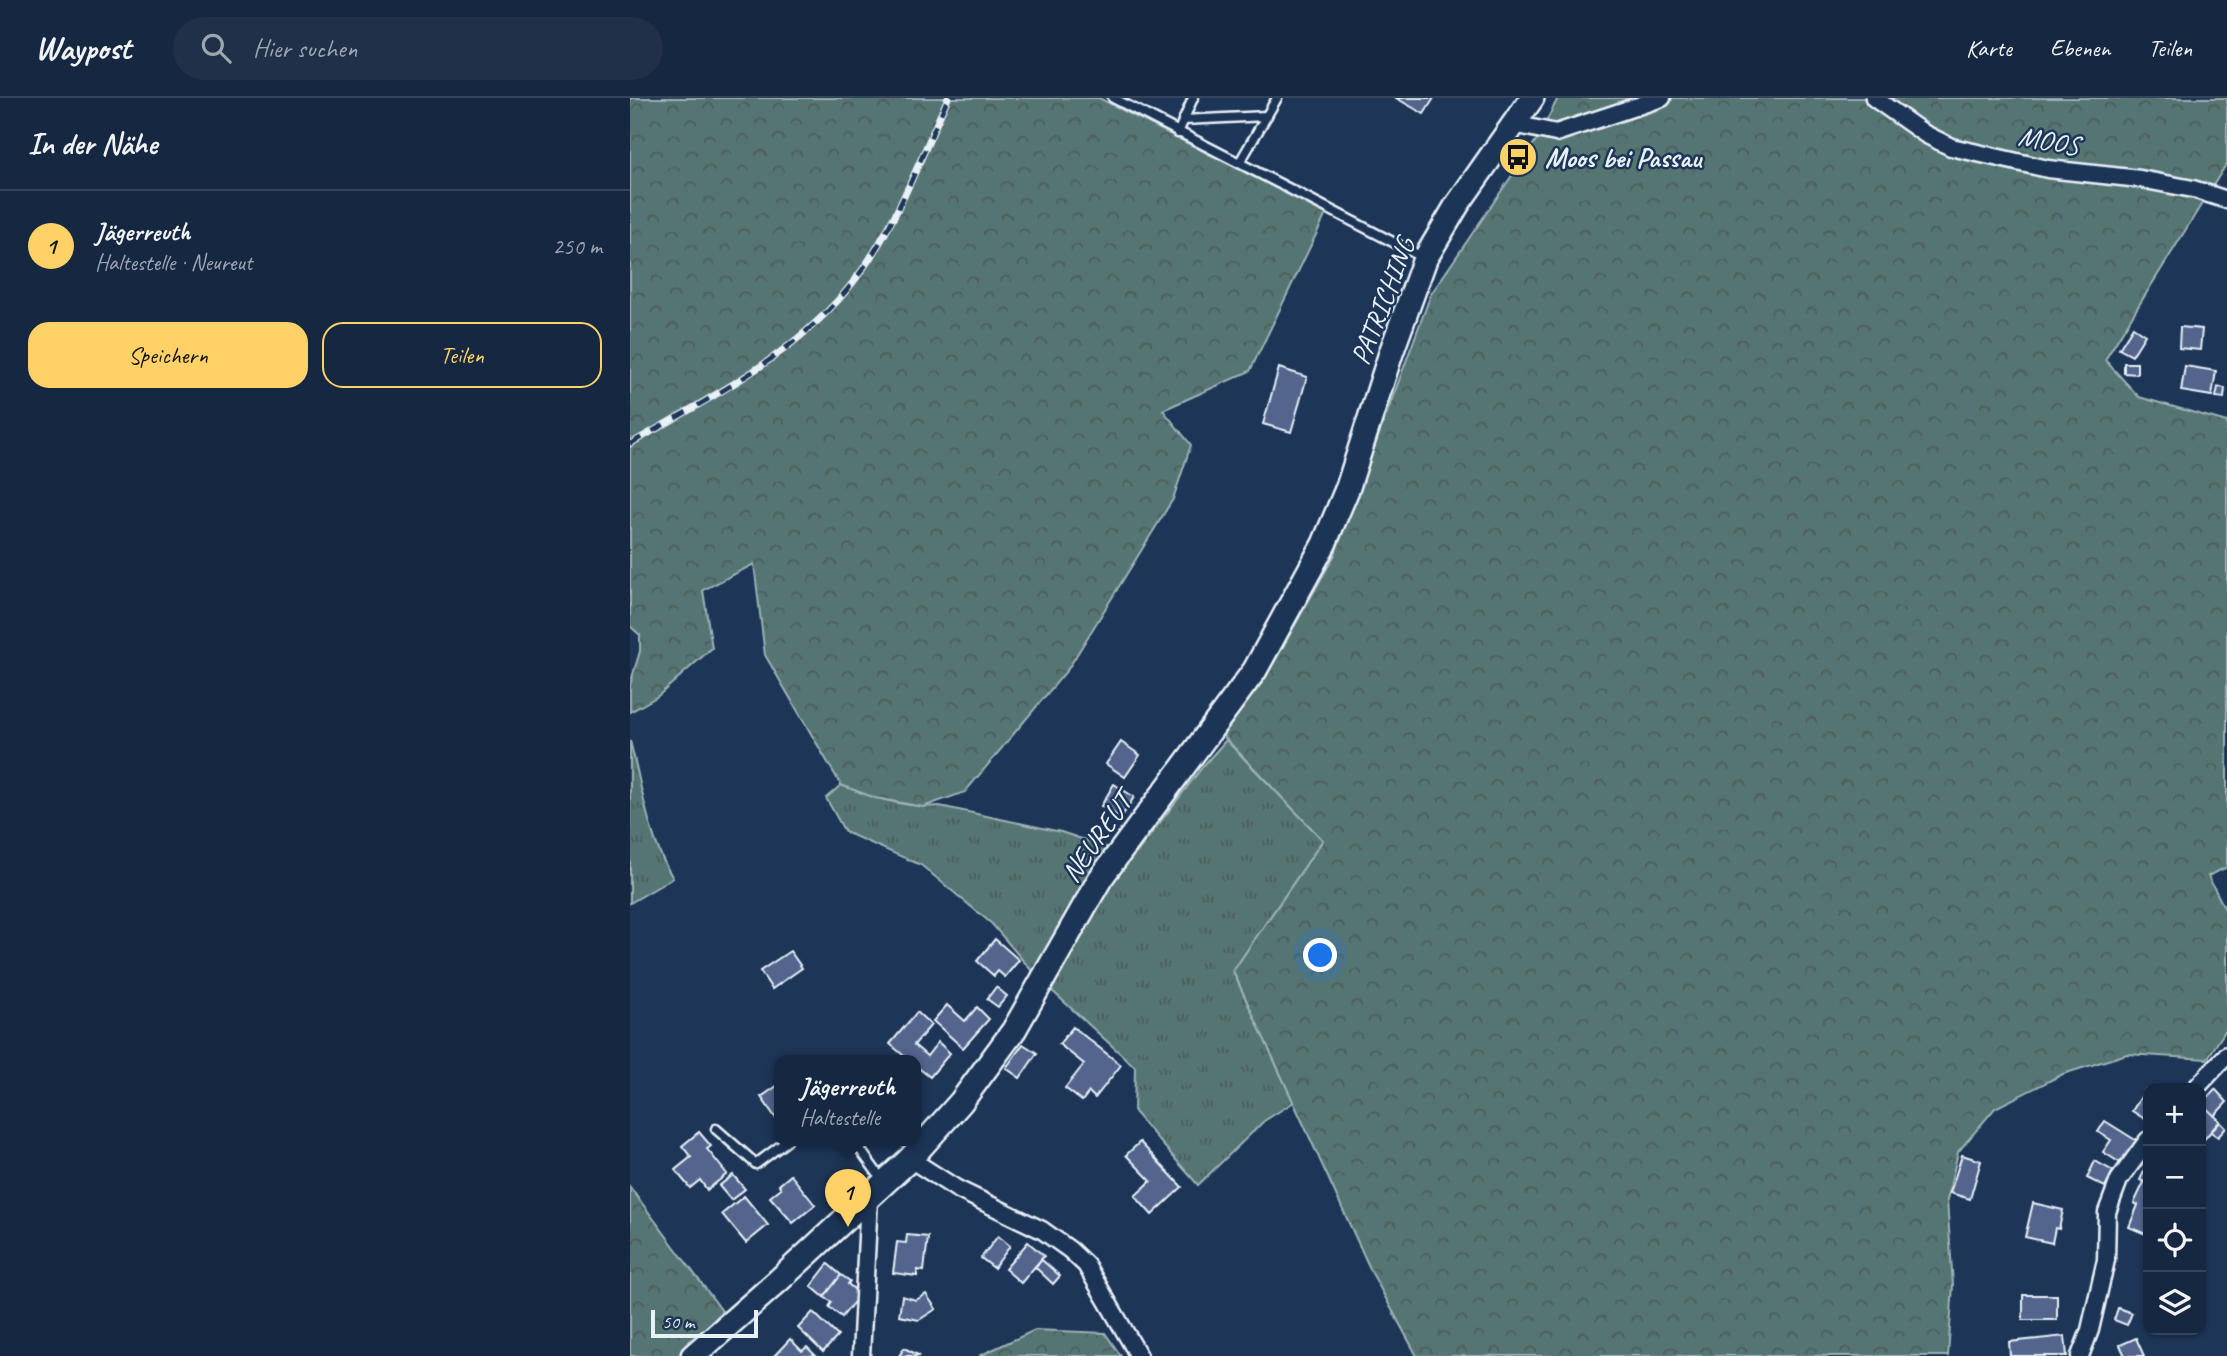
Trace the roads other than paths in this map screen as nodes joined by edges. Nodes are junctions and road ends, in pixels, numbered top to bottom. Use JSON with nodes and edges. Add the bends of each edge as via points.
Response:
{"nodes":[{"id":1,"x":1113,"y":98,"type":"edge"},
{"id":2,"x":1193,"y":98,"type":"edge"},
{"id":3,"x":1277,"y":98,"type":"edge"},
{"id":4,"x":1532,"y":98,"type":"edge"},
{"id":5,"x":1662,"y":98,"type":"edge"},
{"id":6,"x":1874,"y":98,"type":"edge"},
{"id":7,"x":1267,"y":116,"type":"junction"},
{"id":8,"x":1183,"y":120,"type":"junction"},
{"id":9,"x":1514,"y":124,"type":"junction"},
{"id":10,"x":1178,"y":132,"type":"junction"},
{"id":11,"x":1240,"y":162,"type":"junction"},
{"id":12,"x":2227,"y":200,"type":"edge"},
{"id":13,"x":1425,"y":259,"type":"junction"},
{"id":14,"x":1324,"y":544,"type":"joint"},
{"id":15,"x":2227,"y":1055,"type":"edge"},
{"id":16,"x":2201,"y":1083,"type":"edge"},
{"id":17,"x":716,"y":1129,"type":"dead end"},
{"id":18,"x":780,"y":1146,"type":"edge"},
{"id":19,"x":856,"y":1146,"type":"edge"},
{"id":20,"x":921,"y":1146,"type":"edge"},
{"id":21,"x":921,"y":1146,"type":"edge"},
{"id":22,"x":2144,"y":1146,"type":"edge"},
{"id":23,"x":910,"y":1158,"type":"junction"},
{"id":24,"x":876,"y":1190,"type":"junction"},
{"id":25,"x":694,"y":1356,"type":"edge"},
{"id":26,"x":861,"y":1356,"type":"edge"},
{"id":27,"x":1139,"y":1356,"type":"edge"},
{"id":28,"x":2080,"y":1356,"type":"edge"}],
"edges":[{"from":1,"to":10,"type":"lane"},
{"from":2,"to":8,"type":"lane"},
{"from":3,"to":7,"type":"lane"},
{"from":4,"to":9,"type":"street","name":"PATRICHING"},
{"from":5,"to":9,"type":"street","via":[[1556,133]]},
{"from":6,"to":12,"type":"street","name":"MOOS","via":[[1951,147],[2048,169],[2179,186]]},
{"from":7,"to":8,"type":"lane"},
{"from":7,"to":11,"type":"lane"},
{"from":8,"to":10,"type":"lane"},
{"from":9,"to":13,"type":"street","name":"PATRICHING"},
{"from":10,"to":11,"type":"lane"},
{"from":11,"to":13,"type":"lane"},
{"from":13,"to":14,"type":"street","name":"PATRICHING","via":[[1348,487]]},
{"from":14,"to":21,"type":"street","name":"NEUREUT","via":[[1255,670],[1100,879],[1014,1030],[961,1102]]},
{"from":15,"to":16,"type":"street"},
{"from":17,"to":18,"type":"lane","via":[[756,1164]]},
{"from":19,"to":24,"type":"lane"},
{"from":20,"to":23,"type":"street","name":"NEUREUT"},
{"from":22,"to":28,"type":"street","via":[[2119,1180],[2107,1212],[2106,1260]]},
{"from":23,"to":24,"type":"street","name":"NEUREUT"},
{"from":23,"to":27,"type":"street","via":[[1070,1250],[1086,1265]]},
{"from":24,"to":25,"type":"street","name":"NEUREUT"},
{"from":24,"to":26,"type":"street"}]}
